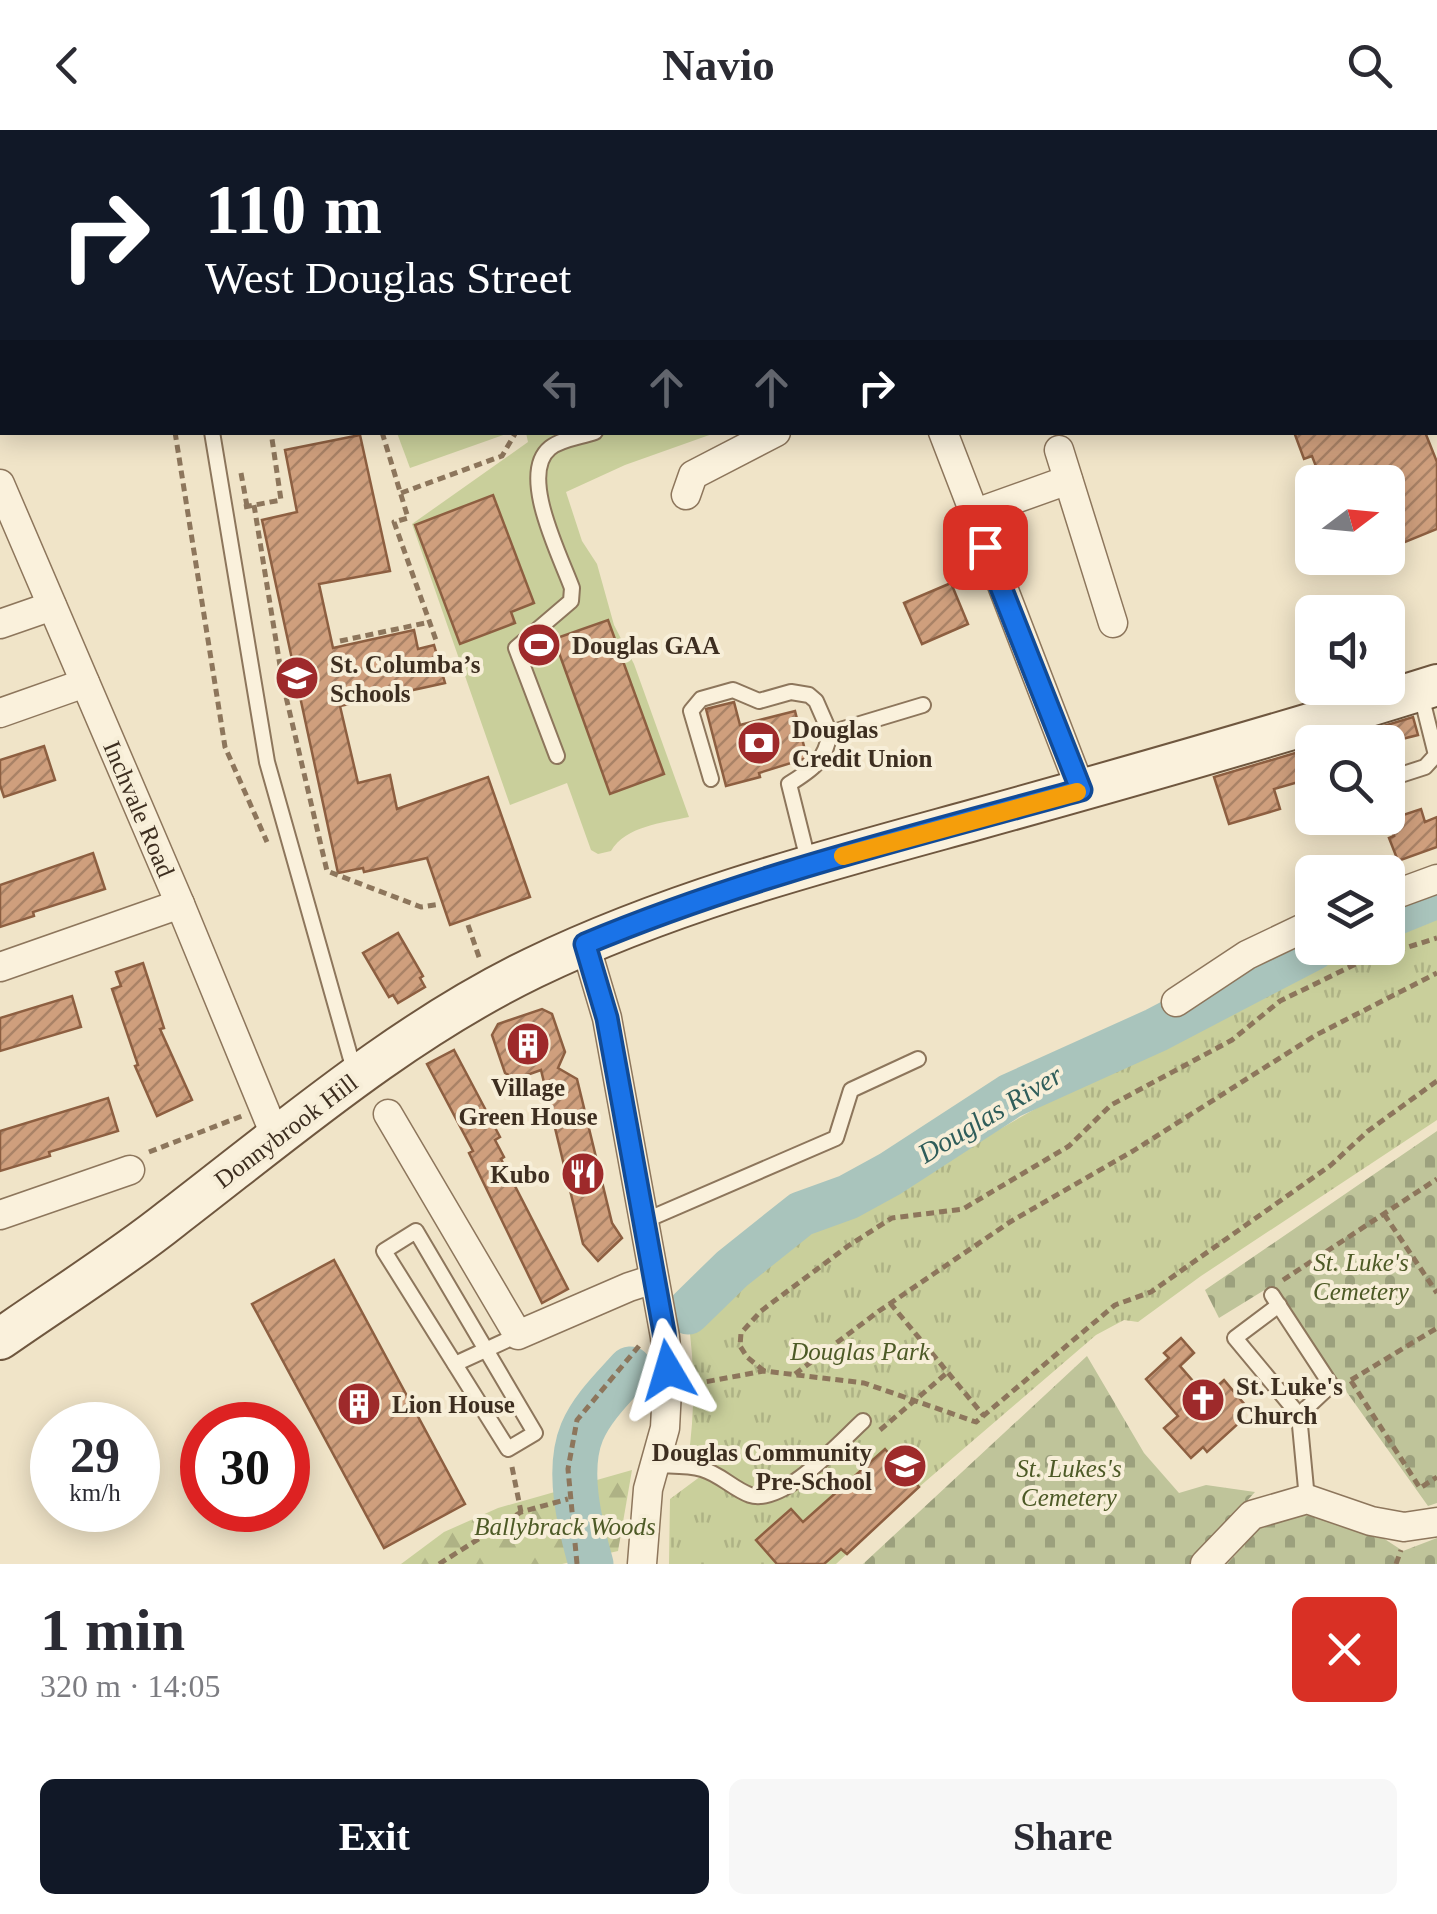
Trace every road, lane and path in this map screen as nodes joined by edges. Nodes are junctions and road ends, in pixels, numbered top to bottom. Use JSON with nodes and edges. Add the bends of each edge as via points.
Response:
{"nodes":[{"id":1,"x":175,"y":435,"type":"edge"},
{"id":2,"x":212,"y":435,"type":"edge"},
{"id":3,"x":271,"y":435,"type":"edge"},
{"id":4,"x":383,"y":435,"type":"edge"},
{"id":5,"x":514,"y":435,"type":"edge"},
{"id":6,"x":584,"y":435,"type":"edge"},
{"id":7,"x":770,"y":435,"type":"edge"},
{"id":8,"x":945,"y":435,"type":"edge"},
{"id":9,"x":1059,"y":450,"type":"dead end"},
{"id":10,"x":1068,"y":480,"type":"junction"},
{"id":11,"x":0,"y":484,"type":"edge"},
{"id":12,"x":401,"y":493,"type":"junction"},
{"id":13,"x":686,"y":495,"type":"dead end"},
{"id":14,"x":254,"y":505,"type":"junction"},
{"id":15,"x":236,"y":508,"type":"dead end"},
{"id":16,"x":973,"y":514,"type":"junction"},
{"id":17,"x":200,"y":515,"type":"dead end"},
{"id":18,"x":189,"y":517,"type":"junction"},
{"id":19,"x":52,"y":606,"type":"junction"},
{"id":20,"x":430,"y":622,"type":"junction"},
{"id":21,"x":1113,"y":623,"type":"dead end"},
{"id":22,"x":0,"y":624,"type":"edge"},
{"id":23,"x":340,"y":641,"type":"dead end"},
{"id":24,"x":437,"y":643,"type":"dead end"},
{"id":25,"x":86,"y":684,"type":"junction"},
{"id":26,"x":1428,"y":688,"type":"edge"},
{"id":27,"x":924,"y":704,"type":"dead end"},
{"id":28,"x":0,"y":713,"type":"edge"},
{"id":29,"x":830,"y":733,"type":"junction"},
{"id":30,"x":556,"y":756,"type":"dead end"},
{"id":31,"x":1405,"y":773,"type":"edge"},
{"id":32,"x":711,"y":779,"type":"dead end"},
{"id":33,"x":1081,"y":790,"type":"junction"},
{"id":34,"x":274,"y":856,"type":"dead end"},
{"id":35,"x":810,"y":865,"type":"junction"},
{"id":36,"x":1437,"y":880,"type":"edge"},
{"id":37,"x":1405,"y":891,"type":"edge"},
{"id":38,"x":180,"y":904,"type":"junction"},
{"id":39,"x":440,"y":904,"type":"dead end"},
{"id":40,"x":468,"y":925,"type":"dead end"},
{"id":41,"x":1295,"y":932,"type":"edge"},
{"id":42,"x":1437,"y":938,"type":"edge"},
{"id":43,"x":585,"y":944,"type":"junction"},
{"id":44,"x":0,"y":967,"type":"edge"},
{"id":45,"x":483,"y":970,"type":"dead end"},
{"id":46,"x":1437,"y":973,"type":"edge"},
{"id":47,"x":1176,"y":1002,"type":"dead end"},
{"id":48,"x":918,"y":1060,"type":"dead end"},
{"id":49,"x":356,"y":1078,"type":"junction"},
{"id":50,"x":1437,"y":1081,"type":"edge"},
{"id":51,"x":388,"y":1114,"type":"dead end"},
{"id":52,"x":268,"y":1121,"type":"junction"},
{"id":53,"x":130,"y":1170,"type":"joint"},
{"id":54,"x":1437,"y":1179,"type":"edge"},
{"id":55,"x":1384,"y":1214,"type":"junction"},
{"id":56,"x":0,"y":1216,"type":"edge"},
{"id":57,"x":644,"y":1221,"type":"junction"},
{"id":58,"x":654,"y":1279,"type":"junction"},
{"id":59,"x":1294,"y":1292,"type":"dead end"},
{"id":60,"x":1437,"y":1292,"type":"edge"},
{"id":61,"x":890,"y":1302,"type":"junction"},
{"id":62,"x":1437,"y":1328,"type":"edge"},
{"id":63,"x":518,"y":1335,"type":"junction"},
{"id":64,"x":0,"y":1339,"type":"edge"},
{"id":65,"x":488,"y":1348,"type":"junction"},
{"id":66,"x":630,"y":1354,"type":"dead end"},
{"id":67,"x":455,"y":1364,"type":"junction"},
{"id":68,"x":1341,"y":1365,"type":"dead end"},
{"id":69,"x":764,"y":1371,"type":"junction"},
{"id":70,"x":949,"y":1371,"type":"junction"},
{"id":71,"x":795,"y":1374,"type":"junction"},
{"id":72,"x":1351,"y":1380,"type":"junction"},
{"id":73,"x":690,"y":1384,"type":"dead end"},
{"id":74,"x":916,"y":1399,"type":"junction"},
{"id":75,"x":1299,"y":1415,"type":"junction"},
{"id":76,"x":984,"y":1416,"type":"junction"},
{"id":77,"x":863,"y":1422,"type":"dead end"},
{"id":78,"x":879,"y":1430,"type":"dead end"},
{"id":79,"x":508,"y":1449,"type":"junction"},
{"id":80,"x":656,"y":1465,"type":"junction"},
{"id":81,"x":1437,"y":1477,"type":"edge"},
{"id":82,"x":568,"y":1499,"type":"junction"},
{"id":83,"x":1307,"y":1499,"type":"junction"},
{"id":84,"x":521,"y":1512,"type":"junction"},
{"id":85,"x":1437,"y":1522,"type":"edge"},
{"id":86,"x":440,"y":1564,"type":"edge"},
{"id":87,"x":577,"y":1564,"type":"edge"},
{"id":88,"x":642,"y":1564,"type":"edge"},
{"id":89,"x":1205,"y":1564,"type":"edge"}],
"edges":[{"from":1,"to":18,"type":"path"},
{"from":2,"to":49,"type":"lane","via":[[267,762]]},
{"from":3,"to":14,"type":"path","via":[[282,500]]},
{"from":4,"to":12,"type":"path"},
{"from":5,"to":12,"type":"path","via":[[502,456]]},
{"from":6,"to":30,"type":"lane","via":[[556,444],[537,465],[537,489],[571,601],[516,648]]},
{"from":7,"to":13,"type":"street","via":[[693,475]]},
{"from":8,"to":16,"type":"street"},
{"from":9,"to":10,"type":"street"},
{"from":10,"to":16,"type":"street"},
{"from":10,"to":21,"type":"street"},
{"from":11,"to":19,"type":"street","name":"Inchvale Road"},
{"from":12,"to":20,"type":"path","via":[[408,518],[394,522]]},
{"from":14,"to":15,"type":"path"},
{"from":14,"to":39,"type":"path","via":[[284,684],[326,871],[421,907]]},
{"from":16,"to":33,"type":"street"},
{"from":17,"to":18,"type":"path"},
{"from":18,"to":34,"type":"path","via":[[224,747]]},
{"from":19,"to":22,"type":"street"},
{"from":19,"to":25,"type":"street","name":"Inchvale Road"},
{"from":20,"to":23,"type":"path"},
{"from":20,"to":24,"type":"path"},
{"from":25,"to":28,"type":"street"},
{"from":25,"to":38,"type":"street","name":"Inchvale Road"},
{"from":26,"to":31,"type":"lane","via":[[1436,755]]},
{"from":26,"to":33,"type":"main road","name":"Donnybrook Hill"},
{"from":27,"to":29,"type":"lane"},
{"from":29,"to":32,"type":"lane","via":[[809,695],[791,692],[759,701],[732,690],[701,698],[691,711]]},
{"from":29,"to":35,"type":"lane","via":[[823,758],[790,784]]},
{"from":33,"to":35,"type":"main road","name":"Donnybrook Hill"},
{"from":35,"to":43,"type":"main road","name":"Donnybrook Hill"},
{"from":36,"to":37,"type":"street"},
{"from":38,"to":44,"type":"street"},
{"from":38,"to":52,"type":"street","name":"Inchvale Road"},
{"from":40,"to":45,"type":"path"},
{"from":41,"to":47,"type":"street"},
{"from":42,"to":69,"type":"path","via":[[1360,962],[1280,1001],[1232,1040],[1112,1106],[1070,1146],[962,1209],[892,1218],[848,1246],[741,1333],[746,1357]]},
{"from":43,"to":49,"type":"main road","name":"Donnybrook Hill","via":[[444,1018]]},
{"from":43,"to":57,"type":"street","via":[[607,1018]]},
{"from":46,"to":61,"type":"path","via":[[1316,1034]]},
{"from":48,"to":57,"type":"lane","via":[[851,1090],[836,1138]]},
{"from":49,"to":52,"type":"main road","name":"Donnybrook Hill"},
{"from":50,"to":76,"type":"path","via":[[1232,1236],[1151,1292],[1115,1305]]},
{"from":51,"to":63,"type":"street"},
{"from":52,"to":53,"type":"path","via":[[233,1120],[139,1156]]},
{"from":52,"to":64,"type":"main road","name":"Donnybrook Hill","via":[[168,1222]]},
{"from":53,"to":56,"type":"street"},
{"from":54,"to":55,"type":"path"},
{"from":55,"to":59,"type":"path","via":[[1285,1278]]},
{"from":55,"to":60,"type":"path"},
{"from":57,"to":58,"type":"street"},
{"from":58,"to":63,"type":"street"},
{"from":58,"to":80,"type":"street","via":[[668,1370]]},
{"from":61,"to":70,"type":"path"},
{"from":61,"to":71,"type":"path"},
{"from":62,"to":72,"type":"path"},
{"from":63,"to":65,"type":"lane"},
{"from":65,"to":67,"type":"lane"},
{"from":65,"to":67,"type":"lane","via":[[416,1231],[384,1250]]},
{"from":65,"to":79,"type":"lane","via":[[535,1433]]},
{"from":66,"to":82,"type":"path","via":[[577,1420]]},
{"from":67,"to":79,"type":"lane"},
{"from":68,"to":72,"type":"path"},
{"from":69,"to":71,"type":"path"},
{"from":69,"to":73,"type":"path"},
{"from":70,"to":74,"type":"path"},
{"from":70,"to":76,"type":"path"},
{"from":71,"to":74,"type":"path"},
{"from":72,"to":81,"type":"path","via":[[1420,1488]]},
{"from":74,"to":76,"type":"path","via":[[976,1422]]},
{"from":74,"to":78,"type":"path"},
{"from":75,"to":75,"type":"lane","via":[[1331,1385],[1275,1300],[1235,1338]]},
{"from":75,"to":83,"type":"lane"},
{"from":77,"to":80,"type":"lane","via":[[772,1495],[747,1494],[703,1469]]},
{"from":79,"to":84,"type":"path"},
{"from":80,"to":88,"type":"street"},
{"from":82,"to":84,"type":"path"},
{"from":82,"to":87,"type":"path"},
{"from":83,"to":85,"type":"street","via":[[1404,1528]]},
{"from":83,"to":89,"type":"street","via":[[1252,1515]]},
{"from":84,"to":86,"type":"path"}]}
